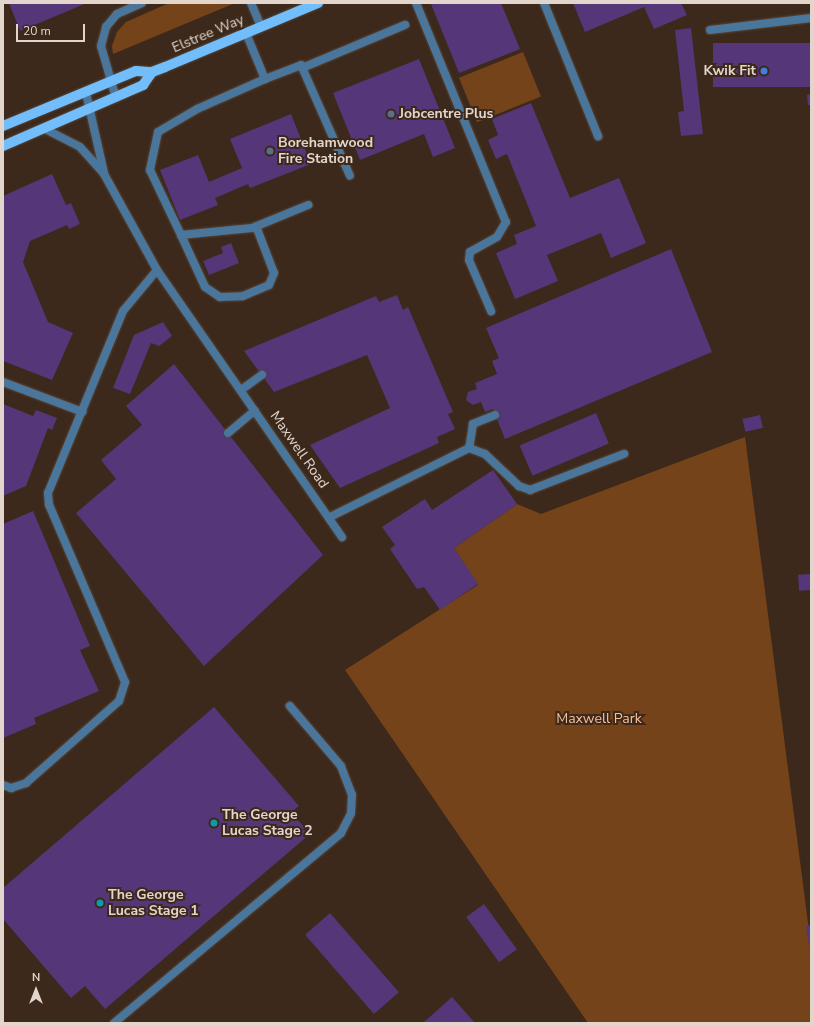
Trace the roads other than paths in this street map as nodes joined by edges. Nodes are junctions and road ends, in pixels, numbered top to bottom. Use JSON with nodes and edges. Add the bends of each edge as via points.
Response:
{"nodes":[{"id":1,"x":142,"y":3,"type":"edge"},
{"id":2,"x":251,"y":3,"type":"edge"},
{"id":3,"x":318,"y":3,"type":"edge"},
{"id":4,"x":416,"y":3,"type":"edge"},
{"id":5,"x":544,"y":3,"type":"edge"},
{"id":6,"x":811,"y":18,"type":"edge"},
{"id":7,"x":405,"y":25,"type":"dead end"},
{"id":8,"x":261,"y":26,"type":"junction"},
{"id":9,"x":710,"y":30,"type":"dead end"},
{"id":10,"x":246,"y":33,"type":"junction"},
{"id":11,"x":302,"y":68,"type":"junction"},
{"id":12,"x":152,"y":72,"type":"junction"},
{"id":13,"x":265,"y":79,"type":"junction"},
{"id":14,"x":111,"y":82,"type":"junction"},
{"id":15,"x":86,"y":93,"type":"junction"},
{"id":16,"x":116,"y":98,"type":"junction"},
{"id":17,"x":91,"y":110,"type":"junction"},
{"id":18,"x":3,"y":126,"type":"edge"},
{"id":19,"x":45,"y":129,"type":"junction"},
{"id":20,"x":598,"y":136,"type":"dead end"},
{"id":21,"x":3,"y":146,"type":"edge"},
{"id":22,"x":104,"y":174,"type":"junction"},
{"id":23,"x":350,"y":176,"type":"dead end"},
{"id":24,"x":308,"y":205,"type":"dead end"},
{"id":25,"x":256,"y":226,"type":"junction"},
{"id":26,"x":181,"y":235,"type":"junction"},
{"id":27,"x":157,"y":270,"type":"junction"},
{"id":28,"x":490,"y":311,"type":"dead end"},
{"id":29,"x":262,"y":375,"type":"dead end"},
{"id":30,"x":3,"y":382,"type":"edge"},
{"id":31,"x":241,"y":390,"type":"junction"},
{"id":32,"x":255,"y":410,"type":"junction"},
{"id":33,"x":83,"y":412,"type":"junction"},
{"id":34,"x":495,"y":415,"type":"dead end"},
{"id":35,"x":228,"y":433,"type":"dead end"},
{"id":36,"x":469,"y":448,"type":"junction"},
{"id":37,"x":624,"y":454,"type":"dead end"},
{"id":38,"x":330,"y":517,"type":"junction"},
{"id":39,"x":342,"y":537,"type":"dead end"},
{"id":40,"x":290,"y":706,"type":"dead end"},
{"id":41,"x":3,"y":785,"type":"edge"},
{"id":42,"x":114,"y":1023,"type":"edge"}],
"edges":[{"from":1,"to":14,"type":"street","via":[[117,14],[106,27],[101,46]]},
{"from":2,"to":8,"type":"street"},
{"from":3,"to":8,"type":"main road","name":"Elstree Way"},
{"from":4,"to":28,"type":"street","via":[[506,222],[497,237],[470,252],[469,260]]},
{"from":5,"to":20,"type":"street"},
{"from":6,"to":9,"type":"street"},
{"from":7,"to":11,"type":"street"},
{"from":8,"to":10,"type":"main road","name":"Elstree Way"},
{"from":10,"to":12,"type":"main road","name":"Elstree Way"},
{"from":10,"to":13,"type":"street"},
{"from":11,"to":13,"type":"street","via":[[301,65]]},
{"from":11,"to":23,"type":"street"},
{"from":12,"to":14,"type":"main road","name":"Elstree Way","via":[[136,71]]},
{"from":12,"to":16,"type":"main road","name":"Elstree Way","via":[[143,85]]},
{"from":13,"to":26,"type":"street","via":[[197,109],[158,132],[150,170]]},
{"from":14,"to":15,"type":"main road","name":"Elstree Way"},
{"from":14,"to":16,"type":"street"},
{"from":15,"to":17,"type":"street","name":"Maxwell Road"},
{"from":15,"to":18,"type":"main road","name":"Elstree Way"},
{"from":16,"to":17,"type":"main road","name":"Elstree Way"},
{"from":17,"to":19,"type":"main road","name":"Elstree Way"},
{"from":17,"to":22,"type":"street","name":"Maxwell Road"},
{"from":19,"to":21,"type":"main road","name":"Elstree Way"},
{"from":19,"to":22,"type":"street","name":"Maxwell Road","via":[[80,147]]},
{"from":22,"to":27,"type":"street","name":"Maxwell Road"},
{"from":24,"to":25,"type":"street"},
{"from":25,"to":26,"type":"street"},
{"from":25,"to":26,"type":"street","via":[[274,273],[269,285],[243,296],[220,297],[205,287]]},
{"from":27,"to":31,"type":"street","name":"Maxwell Road"},
{"from":27,"to":33,"type":"street","via":[[123,311]]},
{"from":29,"to":31,"type":"street"},
{"from":30,"to":33,"type":"street"},
{"from":31,"to":32,"type":"street","name":"Maxwell Road"},
{"from":32,"to":35,"type":"street"},
{"from":32,"to":38,"type":"street","name":"Maxwell Road"},
{"from":33,"to":41,"type":"street","via":[[48,493],[49,505],[125,682],[119,702],[26,783],[11,788]]},
{"from":34,"to":36,"type":"street","via":[[473,424]]},
{"from":36,"to":37,"type":"street","via":[[485,454],[519,486],[530,490]]},
{"from":36,"to":38,"type":"street"},
{"from":38,"to":39,"type":"street","name":"Maxwell Road"},
{"from":40,"to":42,"type":"street","via":[[341,766],[352,795],[351,813],[341,833]]}]}
